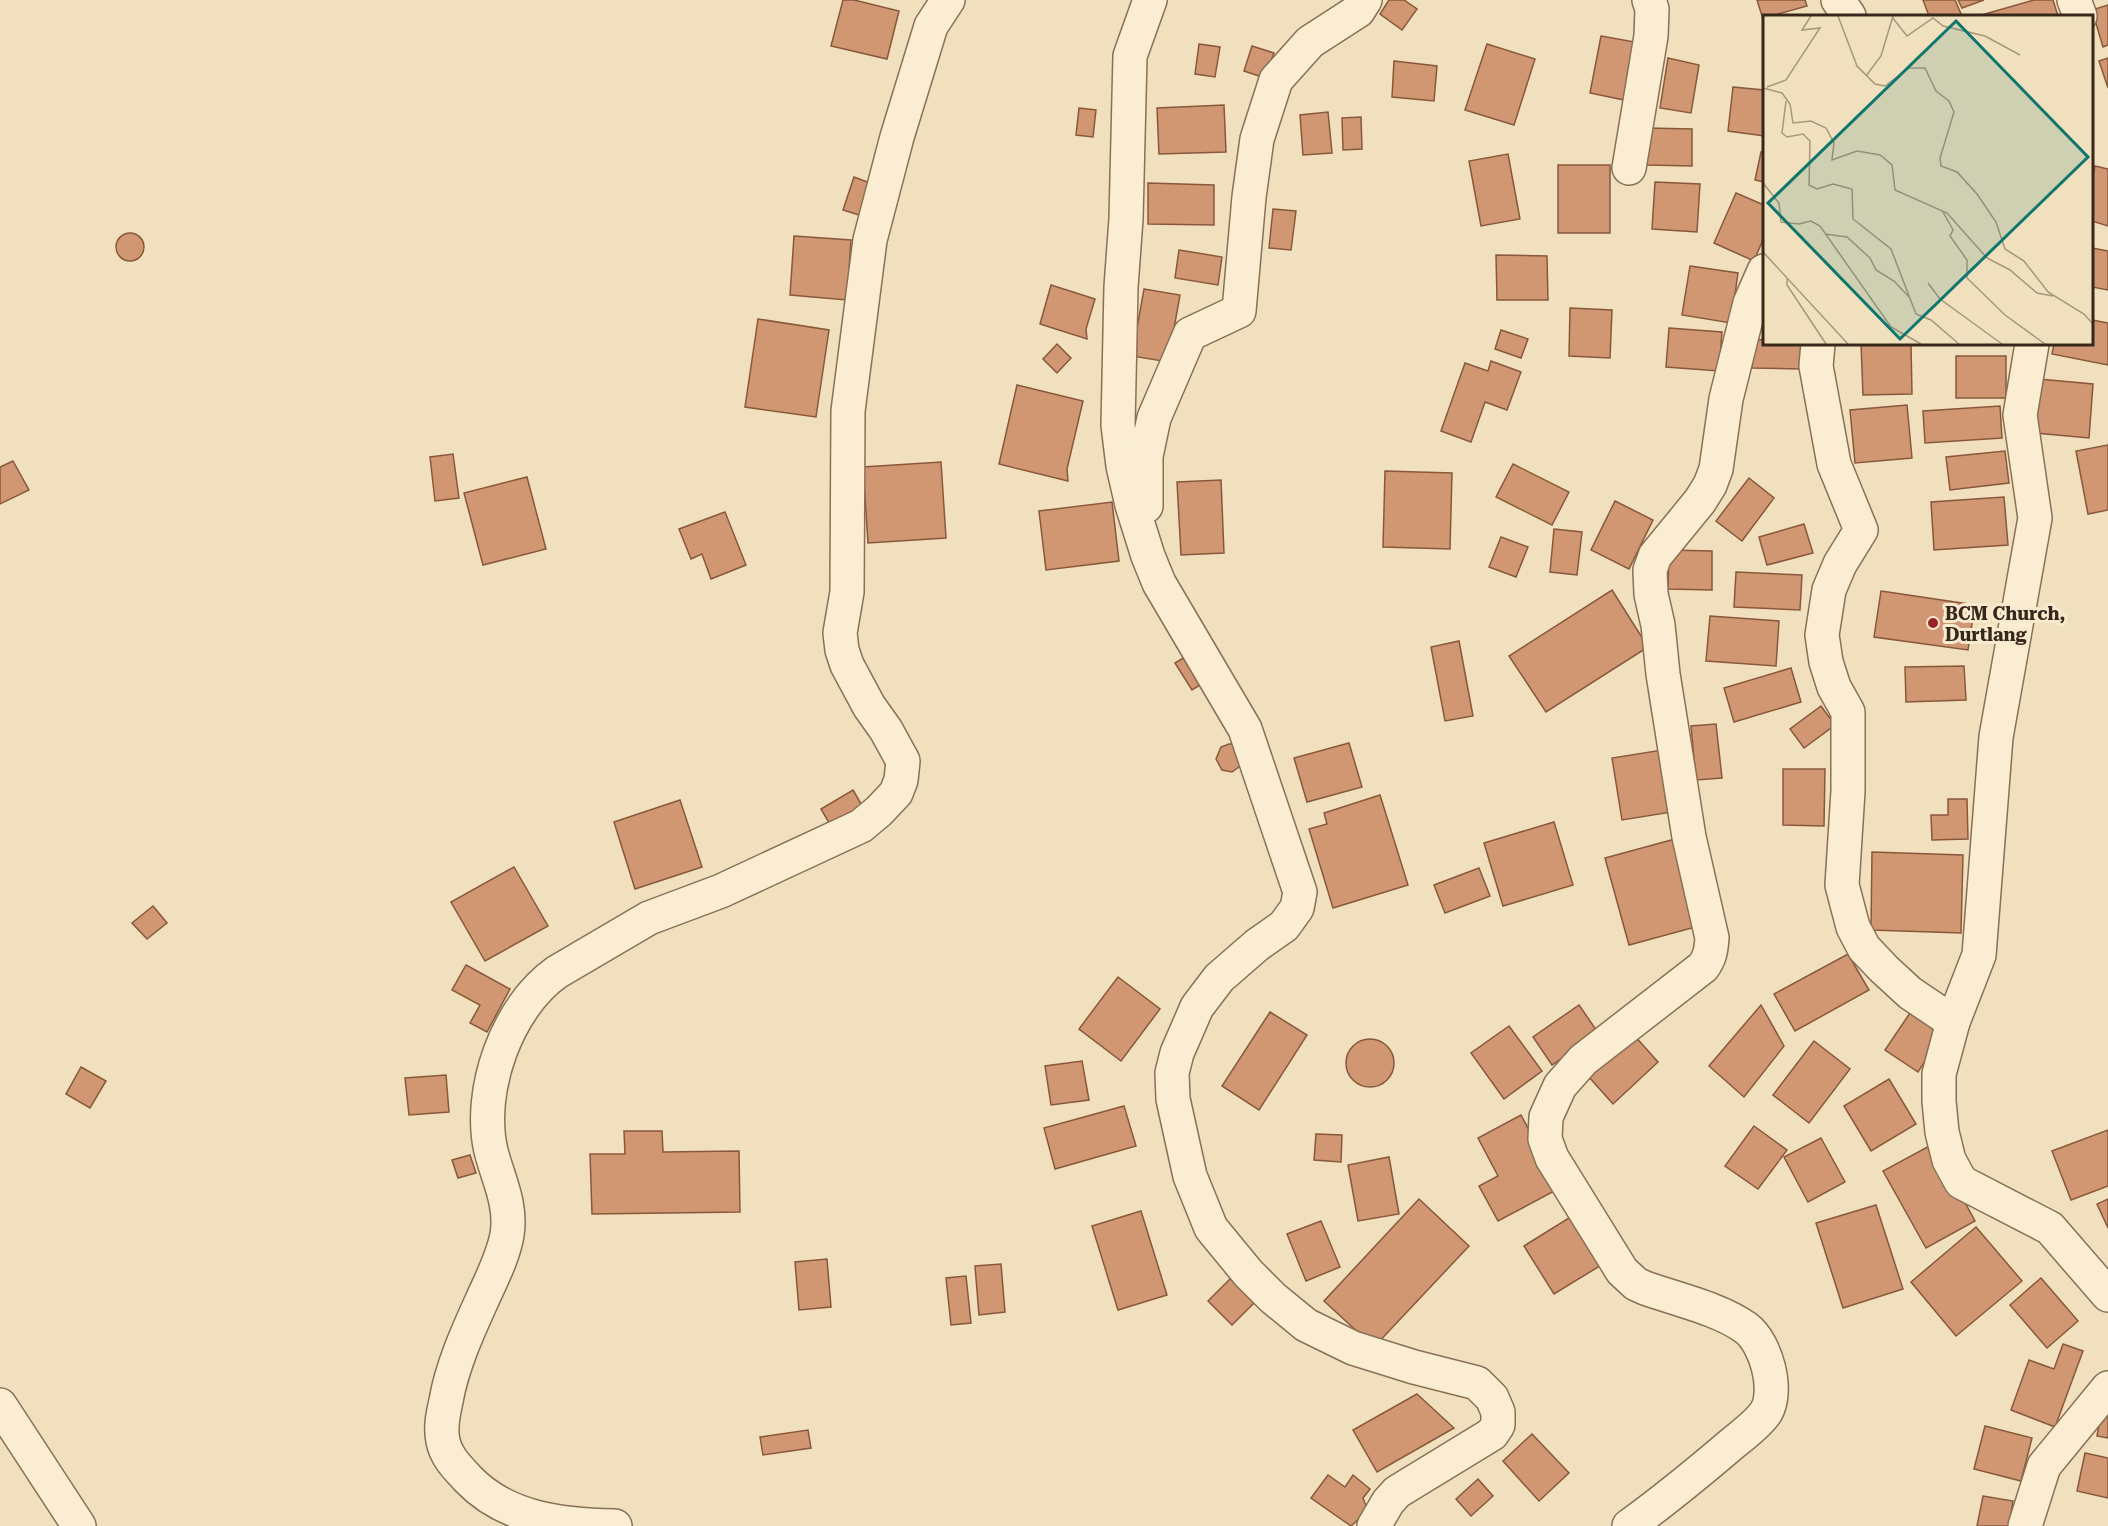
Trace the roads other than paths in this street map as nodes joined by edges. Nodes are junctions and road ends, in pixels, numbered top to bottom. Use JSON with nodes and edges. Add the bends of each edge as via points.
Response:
{"nodes":[{"id":1,"x":948,"y":0,"type":"edge"},
{"id":2,"x":1150,"y":0,"type":"edge"},
{"id":3,"x":1365,"y":0,"type":"edge"},
{"id":4,"x":1649,"y":0,"type":"edge"},
{"id":5,"x":1838,"y":0,"type":"edge"},
{"id":6,"x":2074,"y":0,"type":"edge"},
{"id":7,"x":1848,"y":15,"type":"edge"},
{"id":8,"x":2080,"y":15,"type":"edge"},
{"id":9,"x":1629,"y":168,"type":"dead end"},
{"id":10,"x":1763,"y":273,"type":"edge"},
{"id":11,"x":1818,"y":345,"type":"edge"},
{"id":12,"x":2032,"y":345,"type":"edge"},
{"id":13,"x":1148,"y":556,"type":"junction"},
{"id":14,"x":1953,"y":1022,"type":"junction"},
{"id":15,"x":2108,"y":1295,"type":"edge"},
{"id":16,"x":2108,"y":1388,"type":"edge"},
{"id":17,"x":0,"y":1405,"type":"edge"},
{"id":18,"x":79,"y":1526,"type":"edge"},
{"id":19,"x":615,"y":1526,"type":"edge"},
{"id":20,"x":1374,"y":1526,"type":"edge"},
{"id":21,"x":1629,"y":1526,"type":"edge"},
{"id":22,"x":2025,"y":1526,"type":"edge"}],
"edges":[{"from":1,"to":19,"type":"street","via":[[931,26],[870,240],[848,411],[847,592],[840,633],[842,650],[869,706],[903,761],[896,793],[861,825],[721,891],[649,918],[557,972],[543,982],[523,1007],[503,1043],[492,1075],[488,1101],[490,1148],[506,1202],[507,1235],[448,1387],[443,1443],[454,1464],[501,1505],[535,1518]]},
{"from":2,"to":13,"type":"street","via":[[1130,56],[1118,424],[1130,495]]},
{"from":3,"to":13,"type":"street","via":[[1358,10],[1310,42],[1276,80],[1257,139],[1239,311],[1190,334],[1154,418],[1146,456]]},
{"from":4,"to":9,"type":"street","via":[[1651,36]]},
{"from":5,"to":7,"type":"street"},
{"from":6,"to":8,"type":"street"},
{"from":10,"to":21,"type":"street","via":[[1750,303],[1710,485],[1655,556],[1650,570],[1689,837],[1712,938],[1711,951],[1703,967],[1583,1060],[1560,1086],[1546,1117],[1545,1131],[1552,1158],[1628,1278],[1748,1329],[1769,1367],[1772,1385],[1765,1413],[1749,1429]]},
{"from":11,"to":14,"type":"street","via":[[1816,366],[1834,464],[1861,530],[1829,590],[1822,635],[1834,687],[1848,712],[1842,885],[1853,927],[1864,948],[1910,993]]},
{"from":12,"to":14,"type":"street","via":[[2020,415],[2035,518],[1996,737],[1979,955]]},
{"from":13,"to":20,"type":"street","via":[[1173,610],[1245,729],[1300,892],[1297,908],[1284,926],[1219,978],[1197,1007],[1177,1053],[1172,1073],[1173,1099],[1201,1207],[1211,1228],[1248,1273],[1306,1325],[1353,1348],[1477,1383],[1492,1398],[1498,1412],[1498,1425],[1492,1434],[1397,1492]]},
{"from":14,"to":15,"type":"street","via":[[1939,1074],[1939,1101],[1949,1160],[1961,1182],[2050,1228]]},
{"from":16,"to":22,"type":"street","via":[[2044,1466]]},
{"from":17,"to":18,"type":"street"}]}
